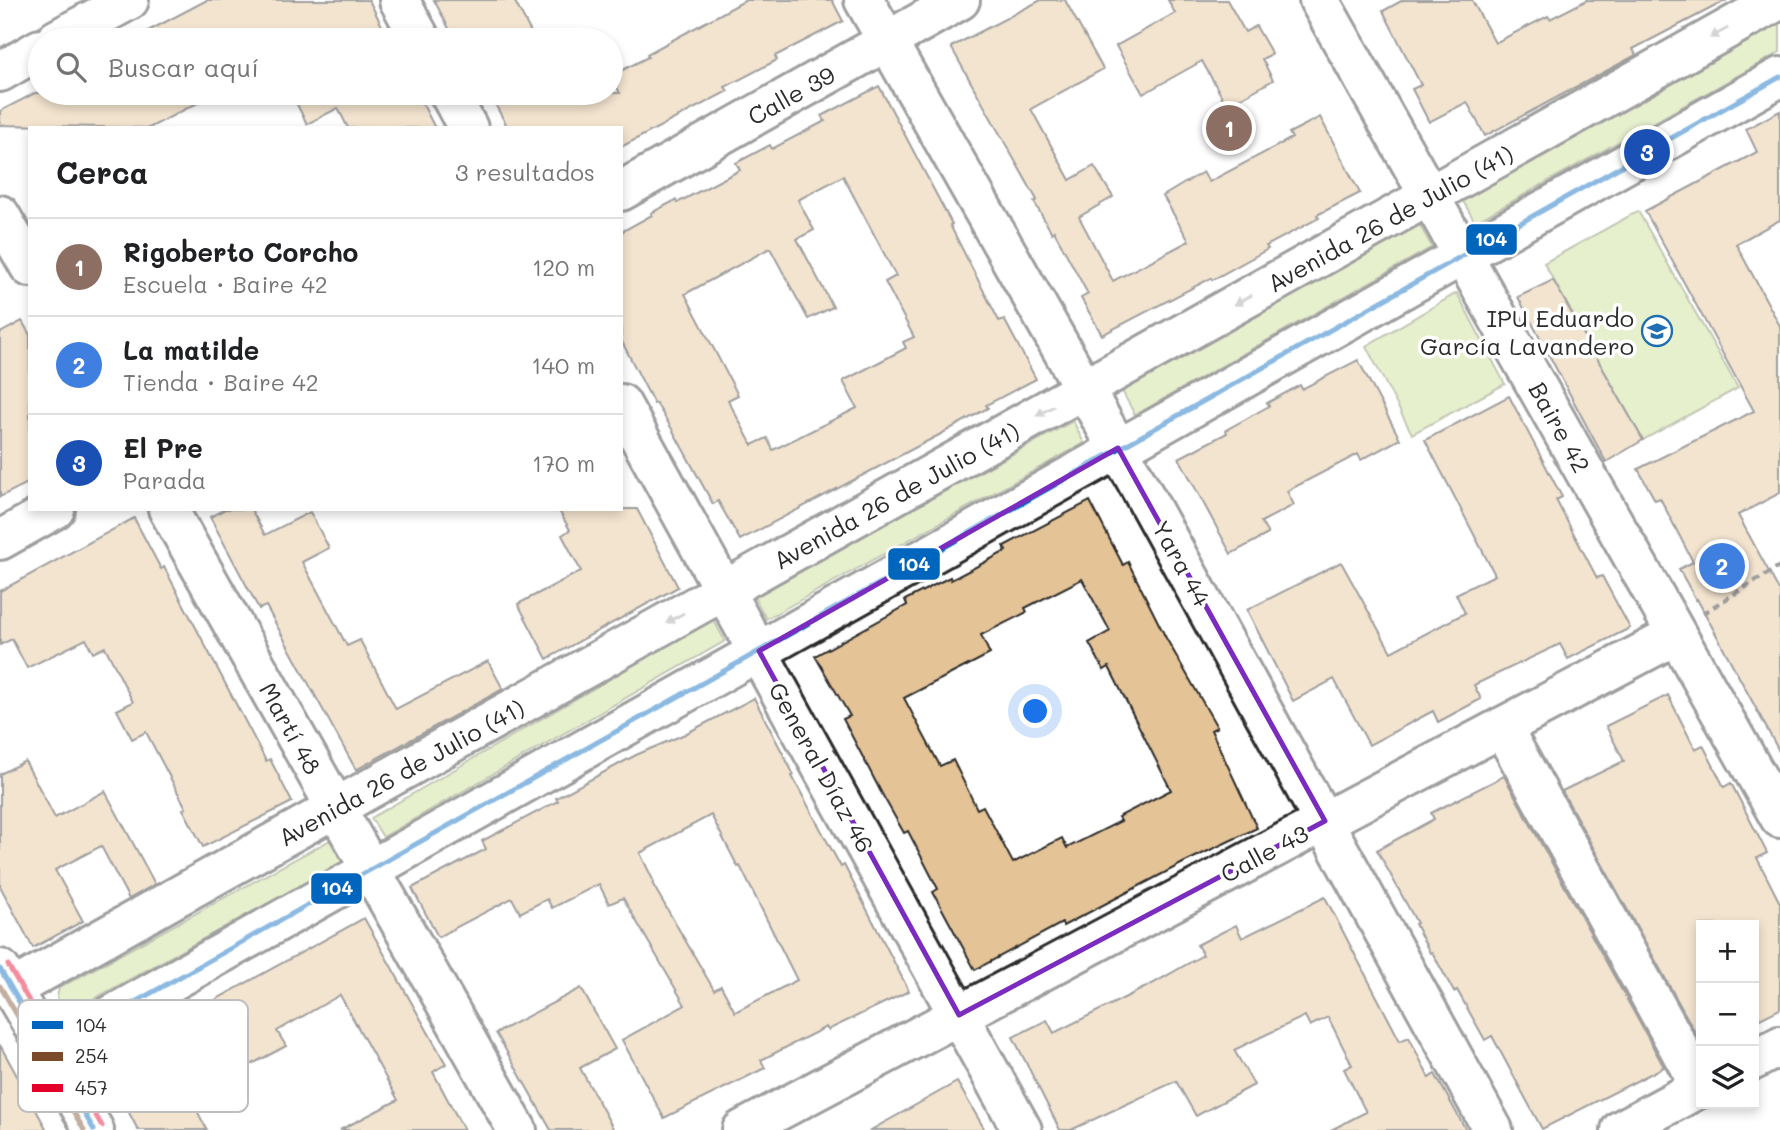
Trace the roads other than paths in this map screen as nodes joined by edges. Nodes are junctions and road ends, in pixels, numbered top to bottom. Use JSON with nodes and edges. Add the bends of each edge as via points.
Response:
{"nodes":[{"id":1,"x":129,"y":0,"type":"edge"},
{"id":2,"x":399,"y":0,"type":"edge"},
{"id":3,"x":864,"y":0,"type":"edge"},
{"id":4,"x":960,"y":0,"type":"edge"},
{"id":5,"x":1319,"y":0,"type":"edge"},
{"id":6,"x":1779,"y":0,"type":"edge"},
{"id":7,"x":78,"y":28,"type":"edge"},
{"id":8,"x":414,"y":28,"type":"edge"},
{"id":9,"x":887,"y":41,"type":"junction"},
{"id":10,"x":28,"y":56,"type":"edge"},
{"id":11,"x":0,"y":72,"type":"edge"},
{"id":12,"x":1780,"y":77,"type":"edge"},
{"id":13,"x":456,"y":105,"type":"edge"},
{"id":14,"x":467,"y":126,"type":"edge"},
{"id":15,"x":623,"y":190,"type":"edge"},
{"id":16,"x":1430,"y":196,"type":"junction"},
{"id":17,"x":0,"y":215,"type":"edge"},
{"id":18,"x":1463,"y":255,"type":"junction"},
{"id":19,"x":28,"y":264,"type":"edge"},
{"id":20,"x":1085,"y":389,"type":"junction"},
{"id":21,"x":623,"y":408,"type":"edge"},
{"id":22,"x":1118,"y":448,"type":"junction"},
{"id":23,"x":51,"y":511,"type":"edge"},
{"id":24,"x":169,"y":511,"type":"edge"},
{"id":25,"x":0,"y":540,"type":"edge"},
{"id":26,"x":725,"y":590,"type":"junction"},
{"id":27,"x":1676,"y":635,"type":"junction"},
{"id":28,"x":759,"y":651,"type":"junction"},
{"id":29,"x":1502,"y":727,"type":"junction"},
{"id":30,"x":336,"y":808,"type":"junction"},
{"id":31,"x":1780,"y":818,"type":"edge"},
{"id":32,"x":1325,"y":821,"type":"junction"},
{"id":33,"x":370,"y":870,"type":"junction"},
{"id":34,"x":6,"y":979,"type":"edge"},
{"id":35,"x":18,"y":1000,"type":"edge"},
{"id":36,"x":139,"y":1000,"type":"edge"},
{"id":37,"x":959,"y":1015,"type":"junction"},
{"id":38,"x":1780,"y":1046,"type":"edge"},
{"id":39,"x":1759,"y":1057,"type":"edge"},
{"id":40,"x":1696,"y":1079,"type":"edge"},
{"id":41,"x":1696,"y":1091,"type":"edge"},
{"id":42,"x":84,"y":1112,"type":"edge"},
{"id":43,"x":94,"y":1130,"type":"edge"},
{"id":44,"x":517,"y":1130,"type":"edge"},
{"id":45,"x":742,"y":1130,"type":"edge"},
{"id":46,"x":1023,"y":1130,"type":"edge"},
{"id":47,"x":1493,"y":1130,"type":"edge"},
{"id":48,"x":1621,"y":1130,"type":"edge"}],
"edges":[{"from":1,"to":7,"type":"street"},
{"from":2,"to":8,"type":"street"},
{"from":3,"to":9,"type":"street","name":"Yara 44"},
{"from":4,"to":9,"type":"street","name":"Calle 39"},
{"from":5,"to":16,"type":"street","name":"Baire 42"},
{"from":6,"to":16,"type":"street","name":"Avenida 26 de Julio (41)","one_way":true},
{"from":9,"to":15,"type":"street","name":"Calle 39"},
{"from":9,"to":20,"type":"street","name":"Yara 44"},
{"from":10,"to":11,"type":"street"},
{"from":12,"to":18,"type":"street"},
{"from":13,"to":14,"type":"street"},
{"from":16,"to":18,"type":"street","name":"Baire 42"},
{"from":16,"to":20,"type":"street","name":"Avenida 26 de Julio (41)","one_way":true},
{"from":17,"to":19,"type":"street"},
{"from":18,"to":22,"type":"street"},
{"from":18,"to":27,"type":"street","name":"Baire 42"},
{"from":20,"to":22,"type":"street","name":"Yara 44"},
{"from":20,"to":26,"type":"street","name":"Avenida 26 de Julio (41)","one_way":true},
{"from":21,"to":26,"type":"street","name":"General Díaz 46"},
{"from":22,"to":28,"type":"street"},
{"from":22,"to":32,"type":"street","name":"Yara 44"},
{"from":23,"to":25,"type":"street"},
{"from":24,"to":30,"type":"street","name":"Martí 48"},
{"from":26,"to":28,"type":"street","name":"General Díaz 46"},
{"from":26,"to":30,"type":"street","name":"Avenida 26 de Julio (41)","one_way":true},
{"from":27,"to":29,"type":"street","name":"Calle 43"},
{"from":27,"to":31,"type":"street","name":"Baire 42"},
{"from":28,"to":33,"type":"street"},
{"from":28,"to":37,"type":"street","name":"General Díaz 46"},
{"from":29,"to":32,"type":"street","name":"Calle 43"},
{"from":29,"to":40,"type":"street"},
{"from":30,"to":33,"type":"street","name":"Martí 48"},
{"from":30,"to":34,"type":"street","name":"Avenida 26 de Julio (41)"},
{"from":32,"to":37,"type":"street","name":"Calle 43"},
{"from":32,"to":47,"type":"street","name":"Yara 44"},
{"from":33,"to":36,"type":"street"},
{"from":33,"to":44,"type":"street","name":"Martí 48"},
{"from":34,"to":35,"type":"street"},
{"from":37,"to":45,"type":"street","name":"Calle 43"},
{"from":37,"to":46,"type":"street","name":"General Díaz 46"},
{"from":38,"to":39,"type":"street"},
{"from":41,"to":48,"type":"street"},
{"from":42,"to":43,"type":"street"}]}
